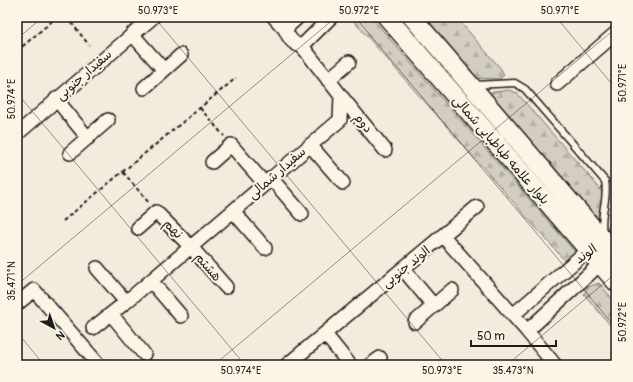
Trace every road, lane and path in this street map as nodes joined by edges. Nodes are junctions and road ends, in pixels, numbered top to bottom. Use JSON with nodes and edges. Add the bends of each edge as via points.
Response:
{"nodes":[{"id":1,"x":57,"y":17,"type":"edge"},
{"id":2,"x":67,"y":17,"type":"edge"},
{"id":3,"x":153,"y":17,"type":"edge"},
{"id":4,"x":274,"y":17,"type":"edge"},
{"id":5,"x":298,"y":17,"type":"edge"},
{"id":6,"x":331,"y":17,"type":"edge"},
{"id":7,"x":387,"y":17,"type":"edge"},
{"id":8,"x":412,"y":17,"type":"edge"},
{"id":9,"x":286,"y":29,"type":"junction"},
{"id":10,"x":616,"y":33,"type":"edge"},
{"id":11,"x":132,"y":34,"type":"junction"},
{"id":12,"x":89,"y":44,"type":"dead end"},
{"id":13,"x":302,"y":46,"type":"junction"},
{"id":14,"x":17,"y":51,"type":"edge"},
{"id":15,"x":181,"y":55,"type":"dead end"},
{"id":16,"x":349,"y":62,"type":"dead end"},
{"id":17,"x":164,"y":70,"type":"junction"},
{"id":18,"x":236,"y":78,"type":"dead end"},
{"id":19,"x":328,"y":80,"type":"junction"},
{"id":20,"x":558,"y":84,"type":"dead end"},
{"id":21,"x":470,"y":85,"type":"junction"},
{"id":22,"x":144,"y":88,"type":"dead end"},
{"id":23,"x":341,"y":96,"type":"junction"},
{"id":24,"x":56,"y":99,"type":"junction"},
{"id":25,"x":200,"y":108,"type":"junction"},
{"id":26,"x":108,"y":120,"type":"dead end"},
{"id":27,"x":17,"y":134,"type":"edge"},
{"id":28,"x":88,"y":138,"type":"junction"},
{"id":29,"x":231,"y":145,"type":"junction"},
{"id":30,"x":310,"y":145,"type":"junction"},
{"id":31,"x":386,"y":150,"type":"dead end"},
{"id":32,"x":70,"y":153,"type":"dead end"},
{"id":33,"x":212,"y":162,"type":"dead end"},
{"id":34,"x":122,"y":172,"type":"junction"},
{"id":35,"x":268,"y":181,"type":"junction"},
{"id":36,"x":343,"y":183,"type":"dead end"},
{"id":37,"x":477,"y":207,"type":"dead end"},
{"id":38,"x":233,"y":211,"type":"junction"},
{"id":39,"x":156,"y":212,"type":"junction"},
{"id":40,"x":302,"y":214,"type":"dead end"},
{"id":41,"x":63,"y":221,"type":"dead end"},
{"id":42,"x":138,"y":228,"type":"dead end"},
{"id":43,"x":443,"y":236,"type":"junction"},
{"id":44,"x":604,"y":242,"type":"junction"},
{"id":45,"x":191,"y":247,"type":"junction"},
{"id":46,"x":264,"y":248,"type":"dead end"},
{"id":47,"x":588,"y":250,"type":"junction"},
{"id":48,"x":616,"y":255,"type":"edge"},
{"id":49,"x":600,"y":264,"type":"junction"},
{"id":50,"x":97,"y":268,"type":"dead end"},
{"id":51,"x":403,"y":269,"type":"junction"},
{"id":52,"x":151,"y":281,"type":"junction"},
{"id":53,"x":616,"y":282,"type":"edge"},
{"id":54,"x":226,"y":287,"type":"dead end"},
{"id":55,"x":452,"y":290,"type":"dead end"},
{"id":56,"x":126,"y":302,"type":"junction"},
{"id":57,"x":17,"y":304,"type":"edge"},
{"id":58,"x":434,"y":306,"type":"junction"},
{"id":59,"x":111,"y":314,"type":"junction"},
{"id":60,"x":513,"y":315,"type":"junction"},
{"id":61,"x":181,"y":316,"type":"dead end"},
{"id":62,"x":415,"y":322,"type":"dead end"},
{"id":63,"x":93,"y":328,"type":"dead end"},
{"id":64,"x":527,"y":331,"type":"junction"},
{"id":65,"x":324,"y":334,"type":"junction"},
{"id":66,"x":144,"y":354,"type":"dead end"},
{"id":67,"x":99,"y":365,"type":"edge"},
{"id":68,"x":287,"y":365,"type":"edge"},
{"id":69,"x":350,"y":365,"type":"edge"},
{"id":70,"x":555,"y":365,"type":"edge"}],
"edges":[{"from":1,"to":14,"type":"path"},
{"from":2,"to":12,"type":"path"},
{"from":3,"to":11,"type":"street","name":"سفیدار جنوبی"},
{"from":4,"to":9,"type":"street"},
{"from":5,"to":9,"type":"street"},
{"from":6,"to":13,"type":"street"},
{"from":7,"to":47,"type":"main road","name":"بلوار علامه طباطبایی شمالی"},
{"from":8,"to":21,"type":"main road","name":"بلوار علامه طباطبایی شمالی"},
{"from":9,"to":13,"type":"street","via":[[289,38]]},
{"from":10,"to":20,"type":"street"},
{"from":11,"to":17,"type":"street"},
{"from":11,"to":24,"type":"street","name":"سفیدار جنوبی"},
{"from":13,"to":19,"type":"street"},
{"from":15,"to":17,"type":"street"},
{"from":16,"to":19,"type":"street"},
{"from":17,"to":22,"type":"street"},
{"from":18,"to":25,"type":"path"},
{"from":19,"to":23,"type":"street"},
{"from":21,"to":44,"type":"main road","name":"بلوار علامه طباطبایی شمالی"},
{"from":21,"to":44,"type":"lane","via":[[515,83],[525,89],[605,181],[607,189],[602,228]]},
{"from":23,"to":30,"type":"street","name":"سفیدار شمالی","via":[[340,120]]},
{"from":23,"to":31,"type":"street","name":"دوم"},
{"from":24,"to":27,"type":"street","name":"سفیدار جنوبی"},
{"from":24,"to":28,"type":"street"},
{"from":25,"to":29,"type":"path"},
{"from":25,"to":34,"type":"path"},
{"from":26,"to":28,"type":"street"},
{"from":28,"to":32,"type":"street"},
{"from":29,"to":33,"type":"street"},
{"from":29,"to":35,"type":"street"},
{"from":30,"to":35,"type":"street","name":"سفیدار شمالی"},
{"from":30,"to":36,"type":"street"},
{"from":34,"to":39,"type":"path"},
{"from":34,"to":41,"type":"path"},
{"from":35,"to":38,"type":"street","name":"سفیدار شمالی"},
{"from":35,"to":40,"type":"street"},
{"from":37,"to":43,"type":"street"},
{"from":38,"to":45,"type":"street","name":"سفیدار شمالی"},
{"from":38,"to":46,"type":"street"},
{"from":39,"to":42,"type":"street","name":"نهم"},
{"from":39,"to":45,"type":"street","name":"نهم"},
{"from":43,"to":51,"type":"street","name":"الوند جنوبی"},
{"from":43,"to":60,"type":"street","name":"الوند جنوبی"},
{"from":44,"to":47,"type":"street","name":"الوند"},
{"from":44,"to":48,"type":"main road","name":"بلوار علامه طباطبایی شمالی"},
{"from":44,"to":49,"type":"street","name":"الوند"},
{"from":45,"to":52,"type":"street","name":"سفیدار شمالی"},
{"from":45,"to":54,"type":"street","name":"هشتم"},
{"from":47,"to":49,"type":"main road","name":"بلوار علامه طباطبایی شمالی"},
{"from":47,"to":60,"type":"street","name":"الوند"},
{"from":49,"to":53,"type":"main road","name":"بلوار علامه طباطبایی شمالی"},
{"from":49,"to":64,"type":"street","name":"الوند"},
{"from":50,"to":56,"type":"street"},
{"from":51,"to":58,"type":"street"},
{"from":51,"to":65,"type":"street","name":"الوند جنوبی"},
{"from":52,"to":56,"type":"street","name":"سفیدار شمالی"},
{"from":52,"to":61,"type":"street"},
{"from":55,"to":58,"type":"street"},
{"from":56,"to":59,"type":"street","name":"سفیدار شمالی"},
{"from":57,"to":67,"type":"street","via":[[34,290]]},
{"from":58,"to":62,"type":"street"},
{"from":59,"to":63,"type":"street","name":"سفیدار شمالی"},
{"from":59,"to":66,"type":"street"},
{"from":60,"to":64,"type":"street","name":"الوند جنوبی"},
{"from":64,"to":70,"type":"street","name":"الوند جنوبی"},
{"from":65,"to":68,"type":"street","name":"الوند جنوبی"},
{"from":65,"to":69,"type":"street"}]}
